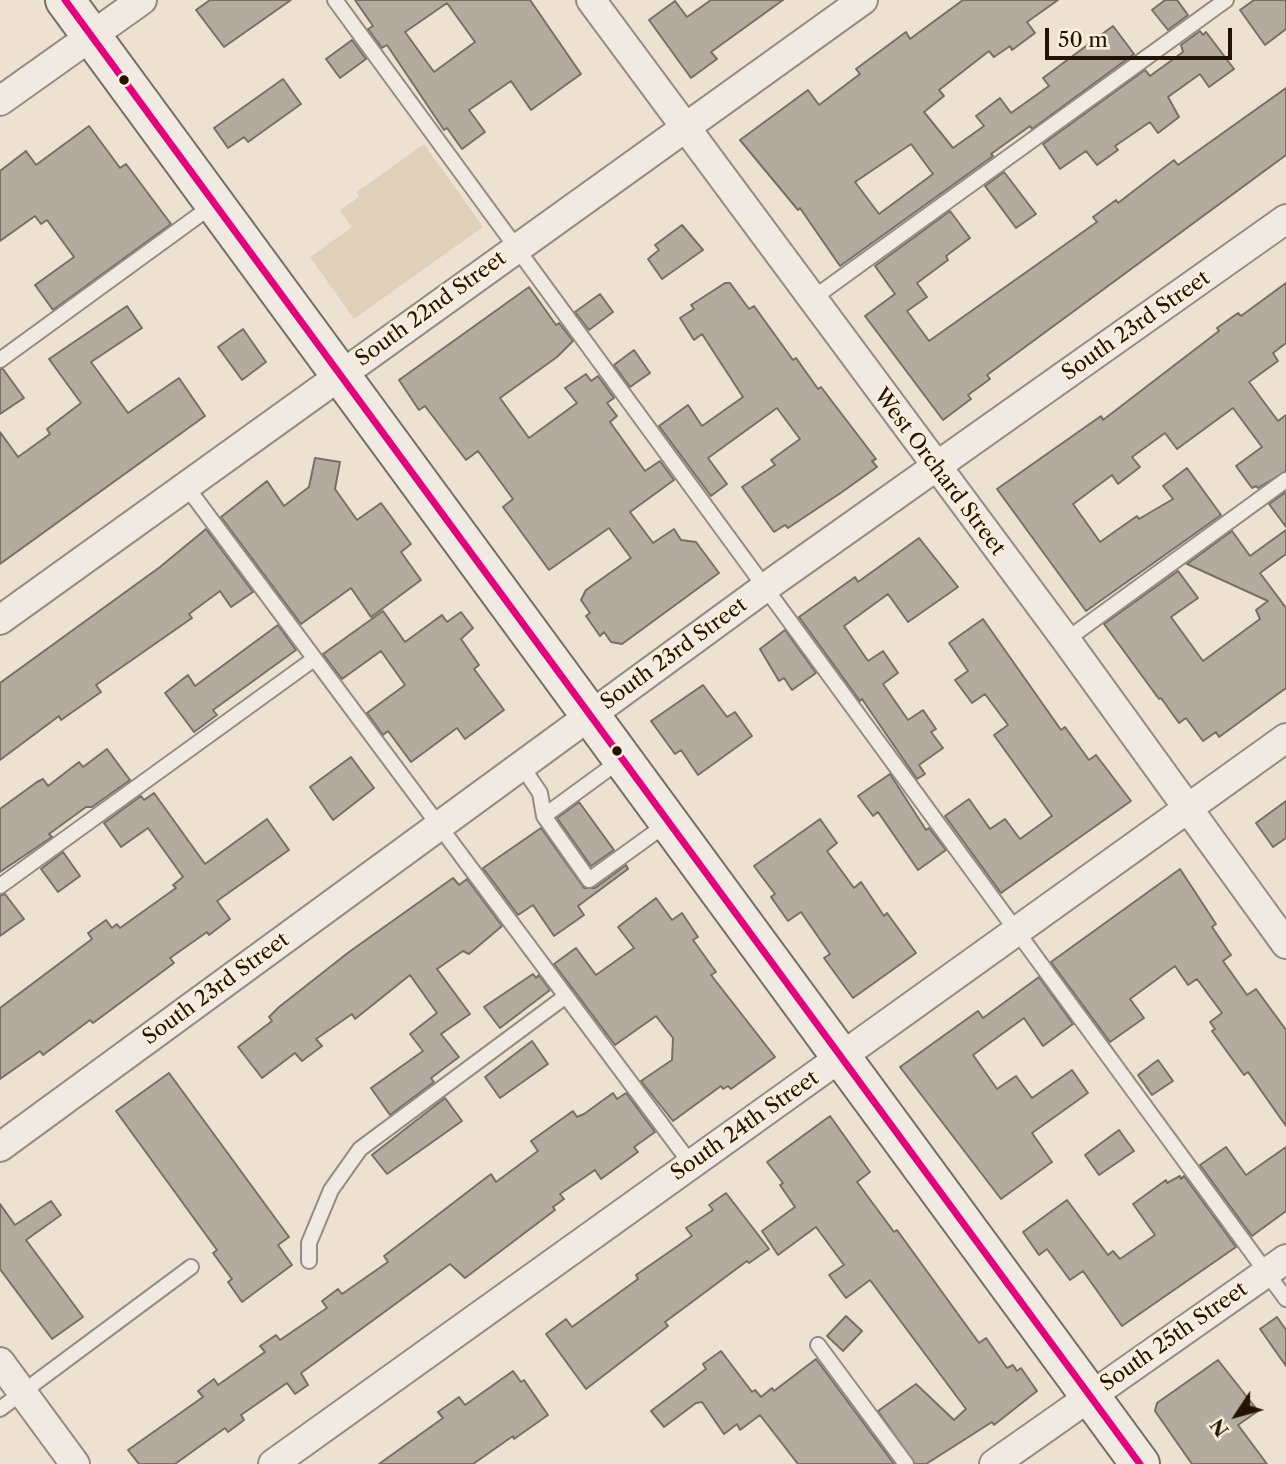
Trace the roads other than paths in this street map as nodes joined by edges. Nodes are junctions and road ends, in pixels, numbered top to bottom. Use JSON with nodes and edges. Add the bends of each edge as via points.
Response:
{"nodes":[{"id":1,"x":65,"y":0,"type":"edge"},
{"id":2,"x":142,"y":0,"type":"edge"},
{"id":3,"x":335,"y":0,"type":"edge"},
{"id":4,"x":592,"y":0,"type":"edge"},
{"id":5,"x":863,"y":0,"type":"edge"},
{"id":6,"x":1226,"y":0,"type":"edge"},
{"id":7,"x":91,"y":36,"type":"junction"},
{"id":8,"x":0,"y":101,"type":"edge"},
{"id":9,"x":684,"y":127,"type":"junction"},
{"id":10,"x":214,"y":204,"type":"junction"},
{"id":11,"x":1286,"y":219,"type":"edge"},
{"id":12,"x":516,"y":247,"type":"junction"},
{"id":13,"x":812,"y":299,"type":"junction"},
{"id":14,"x":0,"y":360,"type":"edge"},
{"id":15,"x":339,"y":375,"type":"junction"},
{"id":16,"x":936,"y":469,"type":"junction"},
{"id":17,"x":1286,"y":480,"type":"edge"},
{"id":18,"x":186,"y":486,"type":"junction"},
{"id":19,"x":763,"y":589,"type":"junction"},
{"id":20,"x":0,"y":621,"type":"edge"},
{"id":21,"x":1066,"y":640,"type":"junction"},
{"id":22,"x":314,"y":659,"type":"junction"},
{"id":23,"x":590,"y":714,"type":"junction"},
{"id":24,"x":1286,"y":738,"type":"edge"},
{"id":25,"x":622,"y":759,"type":"junction"},
{"id":26,"x":521,"y":765,"type":"junction"},
{"id":27,"x":1188,"y":808,"type":"junction"},
{"id":28,"x":544,"y":816,"type":"junction"},
{"id":29,"x":669,"y":822,"type":"junction"},
{"id":30,"x":439,"y":826,"type":"junction"},
{"id":31,"x":0,"y":886,"type":"edge"},
{"id":32,"x":1016,"y":931,"type":"junction"},
{"id":33,"x":1286,"y":944,"type":"edge"},
{"id":34,"x":566,"y":996,"type":"junction"},
{"id":35,"x":842,"y":1057,"type":"junction"},
{"id":36,"x":0,"y":1147,"type":"edge"},
{"id":37,"x":691,"y":1164,"type":"junction"},
{"id":38,"x":309,"y":1261,"type":"dead end"},
{"id":39,"x":1277,"y":1266,"type":"edge"},
{"id":40,"x":191,"y":1267,"type":"dead end"},
{"id":41,"x":1286,"y":1299,"type":"edge"},
{"id":42,"x":818,"y":1345,"type":"dead end"},
{"id":43,"x":0,"y":1362,"type":"edge"},
{"id":44,"x":23,"y":1392,"type":"junction"},
{"id":45,"x":1089,"y":1396,"type":"junction"},
{"id":46,"x":0,"y":1409,"type":"edge"},
{"id":47,"x":75,"y":1464,"type":"edge"},
{"id":48,"x":273,"y":1464,"type":"edge"},
{"id":49,"x":906,"y":1464,"type":"edge"},
{"id":50,"x":994,"y":1464,"type":"edge"},
{"id":51,"x":1140,"y":1464,"type":"edge"}],
"edges":[{"from":1,"to":7,"type":"main road"},
{"from":2,"to":7,"type":"street"},
{"from":3,"to":12,"type":"lane"},
{"from":4,"to":9,"type":"street","name":"West Orchard Street"},
{"from":5,"to":9,"type":"street","name":"South 22nd Street"},
{"from":6,"to":13,"type":"lane"},
{"from":7,"to":8,"type":"street"},
{"from":7,"to":10,"type":"main road"},
{"from":9,"to":12,"type":"street","name":"South 22nd Street"},
{"from":9,"to":13,"type":"street","name":"West Orchard Street"},
{"from":10,"to":14,"type":"lane"},
{"from":10,"to":15,"type":"main road"},
{"from":11,"to":16,"type":"street","name":"South 23rd Street"},
{"from":12,"to":15,"type":"street","name":"South 22nd Street"},
{"from":12,"to":19,"type":"lane"},
{"from":13,"to":16,"type":"street","name":"West Orchard Street"},
{"from":15,"to":18,"type":"street","name":"South 22nd Street"},
{"from":15,"to":23,"type":"main road"},
{"from":16,"to":19,"type":"street","name":"South 23rd Street"},
{"from":16,"to":21,"type":"street","name":"West Orchard Street"},
{"from":17,"to":21,"type":"lane"},
{"from":18,"to":20,"type":"street","name":"South 22nd Street"},
{"from":18,"to":22,"type":"lane"},
{"from":19,"to":23,"type":"street","name":"South 23rd Street"},
{"from":19,"to":32,"type":"lane"},
{"from":21,"to":27,"type":"street","name":"West Orchard Street"},
{"from":22,"to":30,"type":"lane"},
{"from":22,"to":31,"type":"lane"},
{"from":23,"to":25,"type":"main road"},
{"from":23,"to":26,"type":"street","name":"South 23rd Street"},
{"from":24,"to":27,"type":"street","name":"South 24th Street"},
{"from":25,"to":28,"type":"lane"},
{"from":25,"to":29,"type":"main road"},
{"from":26,"to":28,"type":"lane","via":[[540,793]]},
{"from":26,"to":30,"type":"street","name":"South 23rd Street"},
{"from":27,"to":32,"type":"street","name":"South 24th Street"},
{"from":27,"to":33,"type":"street","name":"West Orchard Street"},
{"from":28,"to":29,"type":"lane","via":[[589,880]]},
{"from":29,"to":35,"type":"main road"},
{"from":30,"to":34,"type":"lane"},
{"from":30,"to":36,"type":"street","name":"South 23rd Street"},
{"from":32,"to":35,"type":"street","name":"South 24th Street"},
{"from":32,"to":39,"type":"lane"},
{"from":34,"to":37,"type":"lane"},
{"from":34,"to":38,"type":"lane","via":[[360,1149],[331,1190],[309,1243]]},
{"from":35,"to":37,"type":"street","name":"South 24th Street"},
{"from":35,"to":45,"type":"main road"},
{"from":37,"to":48,"type":"street","name":"South 24th Street"},
{"from":39,"to":41,"type":"lane"},
{"from":39,"to":45,"type":"street","name":"South 25th Street"},
{"from":40,"to":44,"type":"lane"},
{"from":42,"to":49,"type":"lane"},
{"from":43,"to":44,"type":"street"},
{"from":44,"to":46,"type":"lane"},
{"from":44,"to":47,"type":"street"},
{"from":45,"to":50,"type":"street","name":"South 25th Street"},
{"from":45,"to":51,"type":"main road"}]}
